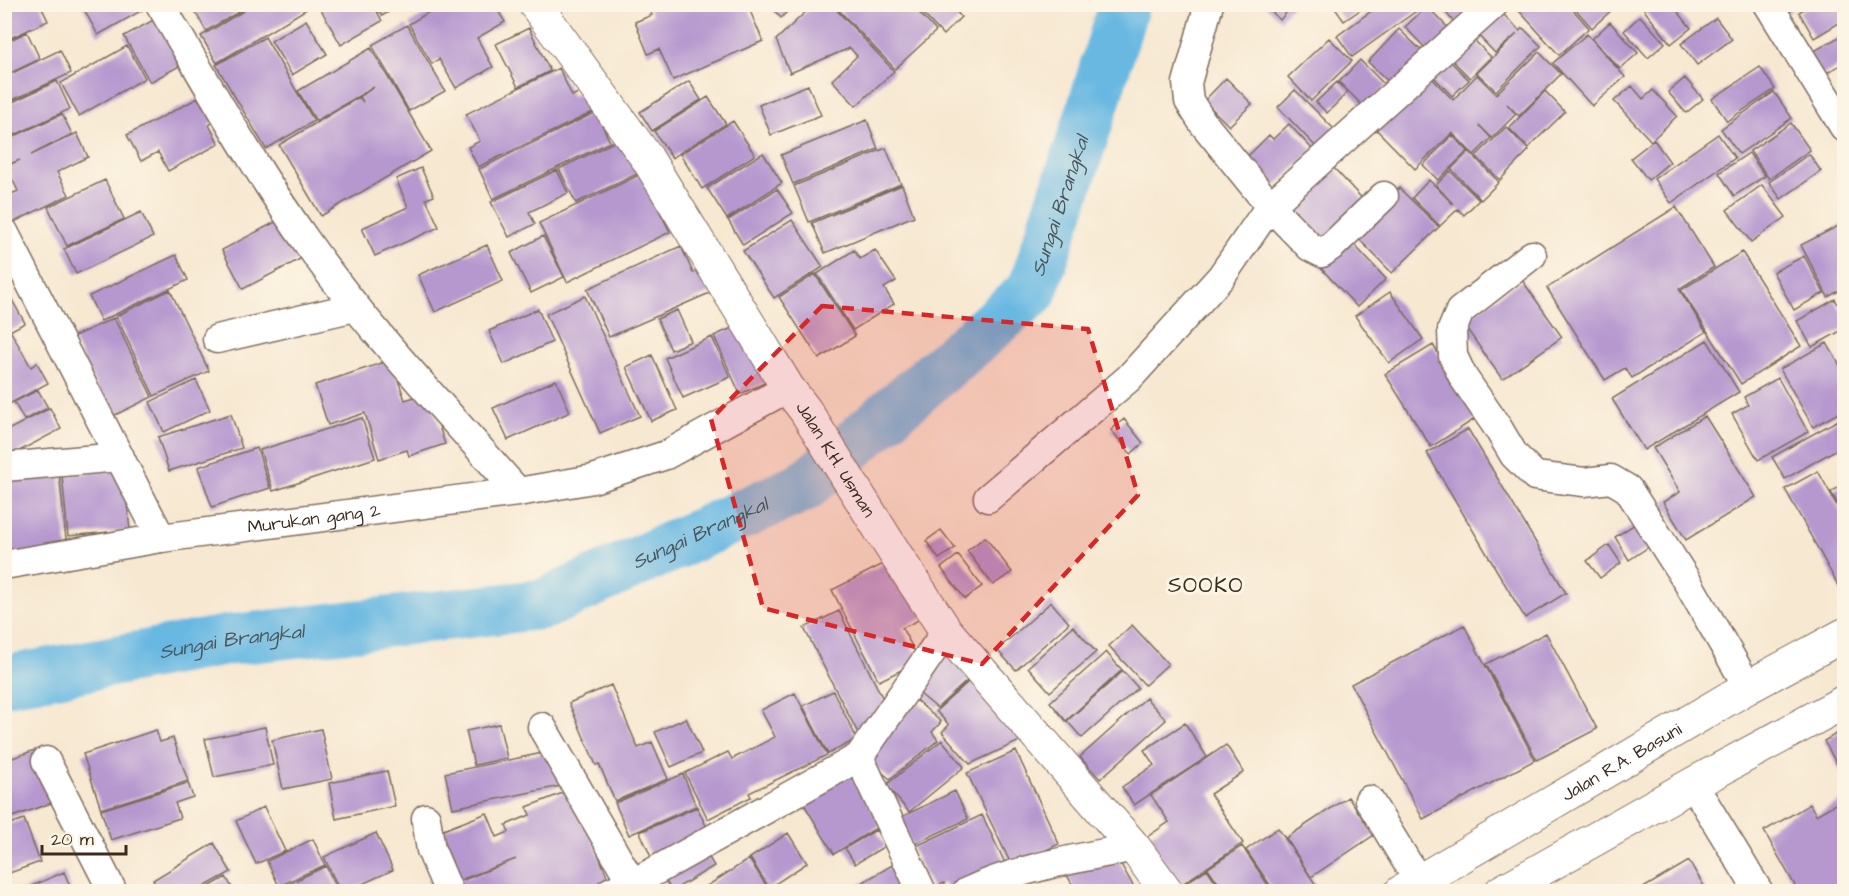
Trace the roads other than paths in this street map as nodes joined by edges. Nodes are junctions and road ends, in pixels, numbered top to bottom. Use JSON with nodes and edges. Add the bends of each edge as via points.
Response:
{"nodes":[{"id":1,"x":160,"y":4,"type":"edge"},
{"id":2,"x":535,"y":4,"type":"edge"},
{"id":3,"x":1209,"y":4,"type":"edge"},
{"id":4,"x":1494,"y":4,"type":"edge"},
{"id":5,"x":1768,"y":4,"type":"edge"},
{"id":6,"x":1845,"y":127,"type":"edge"},
{"id":7,"x":1384,"y":196,"type":"dead end"},
{"id":8,"x":1270,"y":206,"type":"junction"},
{"id":9,"x":4,"y":232,"type":"edge"},
{"id":10,"x":1532,"y":255,"type":"dead end"},
{"id":11,"x":355,"y":307,"type":"junction"},
{"id":12,"x":217,"y":339,"type":"dead end"},
{"id":13,"x":797,"y":399,"type":"junction"},
{"id":14,"x":120,"y":457,"type":"junction"},
{"id":15,"x":4,"y":467,"type":"edge"},
{"id":16,"x":518,"y":492,"type":"junction"},
{"id":17,"x":988,"y":498,"type":"dead end"},
{"id":18,"x":161,"y":538,"type":"junction"},
{"id":19,"x":4,"y":565,"type":"edge"},
{"id":20,"x":946,"y":631,"type":"junction"},
{"id":21,"x":1845,"y":635,"type":"edge"},
{"id":22,"x":1748,"y":687,"type":"junction"},
{"id":23,"x":1845,"y":702,"type":"edge"},
{"id":24,"x":542,"y":727,"type":"dead end"},
{"id":25,"x":859,"y":757,"type":"junction"},
{"id":26,"x":46,"y":761,"type":"dead end"},
{"id":27,"x":1693,"y":784,"type":"junction"},
{"id":28,"x":1369,"y":800,"type":"dead end"},
{"id":29,"x":426,"y":818,"type":"dead end"},
{"id":30,"x":1134,"y":847,"type":"junction"},
{"id":31,"x":1410,"y":887,"type":"edge"},
{"id":32,"x":626,"y":888,"type":"edge"},
{"id":33,"x":113,"y":891,"type":"edge"},
{"id":34,"x":449,"y":891,"type":"edge"},
{"id":35,"x":922,"y":891,"type":"edge"},
{"id":36,"x":967,"y":891,"type":"edge"},
{"id":37,"x":1167,"y":891,"type":"edge"},
{"id":38,"x":1501,"y":891,"type":"edge"},
{"id":39,"x":1759,"y":891,"type":"edge"}],
"edges":[{"from":1,"to":11,"type":"street","via":[[268,184]]},
{"from":2,"to":13,"type":"street","name":"Jalan K.H. Usman","via":[[647,159]]},
{"from":3,"to":8,"type":"street","via":[[1187,83],[1189,101]]},
{"from":4,"to":8,"type":"street"},
{"from":5,"to":6,"type":"street"},
{"from":7,"to":8,"type":"street","via":[[1322,252],[1310,246]]},
{"from":8,"to":17,"type":"street","via":[[1221,277],[1129,378]]},
{"from":9,"to":14,"type":"street"},
{"from":10,"to":22,"type":"street","via":[[1460,311],[1452,330],[1453,356],[1463,377],[1514,455],[1535,476],[1584,482],[1611,480],[1628,489]]},
{"from":11,"to":12,"type":"street"},
{"from":11,"to":16,"type":"street"},
{"from":13,"to":16,"type":"street","name":"Murukan gang 2","via":[[666,455],[593,479]]},
{"from":13,"to":20,"type":"street","name":"Jalan K.H. Usman"},
{"from":14,"to":15,"type":"street"},
{"from":14,"to":18,"type":"street"},
{"from":16,"to":18,"type":"street","name":"Murukan gang 2"},
{"from":18,"to":19,"type":"street","name":"Murukan gang 2"},
{"from":20,"to":25,"type":"street"},
{"from":20,"to":30,"type":"street","name":"Jalan K.H. Usman"},
{"from":21,"to":22,"type":"street","name":"Jalan R.A. Basuni"},
{"from":22,"to":31,"type":"street","name":"Jalan R.A. Basuni"},
{"from":23,"to":27,"type":"street"},
{"from":24,"to":32,"type":"street"},
{"from":25,"to":32,"type":"street"},
{"from":25,"to":35,"type":"street"},
{"from":26,"to":33,"type":"street"},
{"from":27,"to":38,"type":"street"},
{"from":27,"to":39,"type":"street"},
{"from":28,"to":31,"type":"street"},
{"from":29,"to":34,"type":"street","via":[[431,850]]},
{"from":30,"to":36,"type":"street","via":[[1027,869]]},
{"from":30,"to":37,"type":"street","name":"Jalan K.H. Usman"}]}
